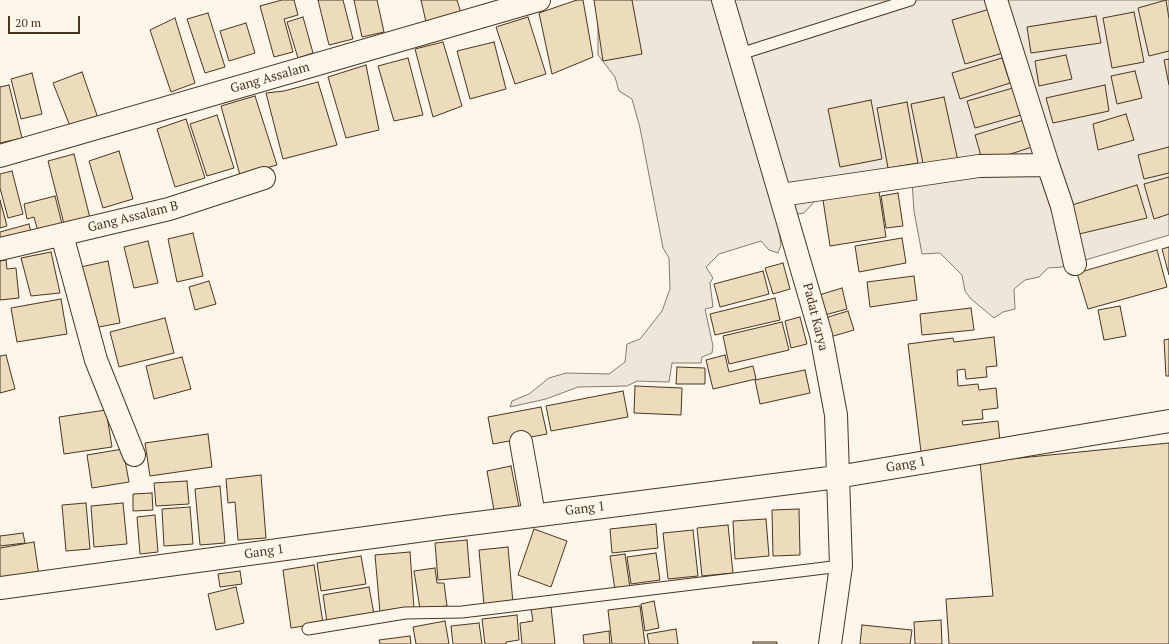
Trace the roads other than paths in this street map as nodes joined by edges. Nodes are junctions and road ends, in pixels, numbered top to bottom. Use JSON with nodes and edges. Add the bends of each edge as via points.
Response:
{"nodes":[{"id":1,"x":539,"y":0,"type":"edge"},
{"id":2,"x":723,"y":0,"type":"edge"},
{"id":3,"x":910,"y":0,"type":"edge"},
{"id":4,"x":996,"y":0,"type":"edge"},
{"id":5,"x":740,"y":54,"type":"junction"},
{"id":6,"x":0,"y":156,"type":"edge"},
{"id":7,"x":1048,"y":165,"type":"junction"},
{"id":8,"x":264,"y":178,"type":"dead end"},
{"id":9,"x":781,"y":195,"type":"junction"},
{"id":10,"x":62,"y":235,"type":"junction"},
{"id":11,"x":0,"y":249,"type":"edge"},
{"id":12,"x":1076,"y":264,"type":"dead end"},
{"id":13,"x":1169,"y":421,"type":"edge"},
{"id":14,"x":520,"y":442,"type":"dead end"},
{"id":15,"x":134,"y":455,"type":"dead end"},
{"id":16,"x":837,"y":477,"type":"junction"},
{"id":17,"x":534,"y":515,"type":"junction"},
{"id":18,"x":841,"y":566,"type":"junction"},
{"id":19,"x":0,"y":588,"type":"edge"},
{"id":20,"x":308,"y":629,"type":"dead end"},
{"id":21,"x":830,"y":644,"type":"edge"}],
"edges":[{"from":1,"to":6,"type":"street","name":"Gang Assalam"},
{"from":2,"to":5,"type":"street","name":"Padat Karya"},
{"from":3,"to":5,"type":"lane"},
{"from":4,"to":7,"type":"street"},
{"from":5,"to":9,"type":"street","name":"Padat Karya"},
{"from":7,"to":9,"type":"street","via":[[979,166]]},
{"from":7,"to":12,"type":"street","via":[[1062,206]]},
{"from":8,"to":10,"type":"street","name":"Gang Assalam B","via":[[169,209]]},
{"from":9,"to":16,"type":"street","name":"Padat Karya","via":[[821,335],[836,415]]},
{"from":10,"to":11,"type":"street","name":"Gang Assalam B"},
{"from":10,"to":15,"type":"street","via":[[96,360]]},
{"from":13,"to":16,"type":"street","name":"Gang 1"},
{"from":14,"to":17,"type":"street"},
{"from":16,"to":17,"type":"street","name":"Gang 1"},
{"from":16,"to":18,"type":"street","name":"Padat Karya"},
{"from":17,"to":19,"type":"street","name":"Gang 1"},
{"from":18,"to":20,"type":"lane","via":[[462,612],[405,613]]},
{"from":18,"to":21,"type":"street","name":"Padat Karya"}]}
